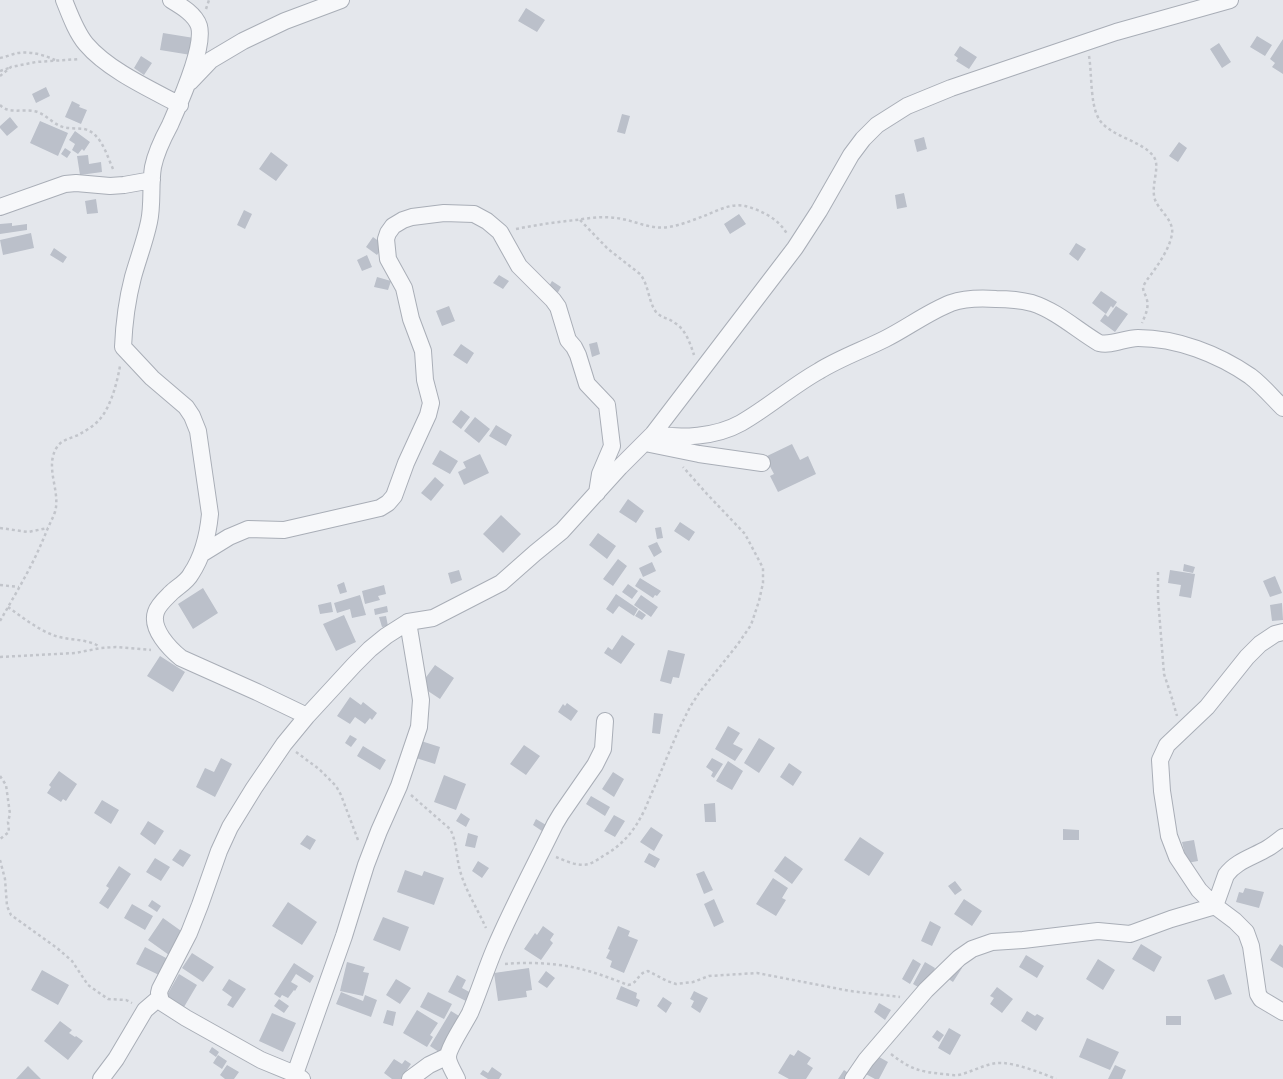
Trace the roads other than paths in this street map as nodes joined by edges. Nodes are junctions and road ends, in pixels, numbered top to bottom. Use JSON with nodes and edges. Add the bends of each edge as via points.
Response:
{"nodes":[{"id":1,"x":64,"y":0,"type":"edge"},
{"id":2,"x":170,"y":0,"type":"edge"},
{"id":3,"x":341,"y":0,"type":"edge"},
{"id":4,"x":1230,"y":0,"type":"edge"},
{"id":5,"x":187,"y":84,"type":"junction"},
{"id":6,"x":180,"y":105,"type":"junction"},
{"id":7,"x":152,"y":180,"type":"junction"},
{"id":8,"x":0,"y":207,"type":"edge"},
{"id":9,"x":1283,"y":408,"type":"edge"},
{"id":10,"x":649,"y":438,"type":"junction"},
{"id":11,"x":762,"y":463,"type":"dead end"},
{"id":12,"x":597,"y":493,"type":"junction"},
{"id":13,"x":203,"y":553,"type":"junction"},
{"id":14,"x":408,"y":622,"type":"junction"},
{"id":15,"x":1283,"y":632,"type":"edge"},
{"id":16,"x":307,"y":716,"type":"junction"},
{"id":17,"x":605,"y":721,"type":"dead end"},
{"id":18,"x":1283,"y":837,"type":"edge"},
{"id":19,"x":1215,"y":906,"type":"junction"},
{"id":20,"x":159,"y":998,"type":"junction"},
{"id":21,"x":1283,"y":1012,"type":"edge"},
{"id":22,"x":448,"y":1056,"type":"junction"},
{"id":23,"x":298,"y":1077,"type":"edge"},
{"id":24,"x":101,"y":1079,"type":"edge"},
{"id":25,"x":410,"y":1079,"type":"edge"},
{"id":26,"x":458,"y":1079,"type":"edge"},
{"id":27,"x":853,"y":1079,"type":"edge"}],
"edges":[{"from":1,"to":6,"type":"street","via":[[86,44],[102,60],[132,80]]},
{"from":2,"to":5,"type":"street","via":[[192,15],[199,26],[196,55]]},
{"from":3,"to":5,"type":"street","via":[[305,12],[243,41],[211,60]]},
{"from":4,"to":10,"type":"street","via":[[1087,42],[951,88],[907,106],[877,125],[863,138],[851,155],[820,211],[795,248]]},
{"from":5,"to":6,"type":"street"},
{"from":6,"to":7,"type":"street","via":[[159,148]]},
{"from":7,"to":8,"type":"street","via":[[110,186],[65,184]]},
{"from":7,"to":13,"type":"street","via":[[151,212],[126,309],[123,347],[152,378],[186,407],[192,416],[199,437],[210,514]]},
{"from":9,"to":10,"type":"street","via":[[1250,377],[1232,365],[1182,344],[1137,338],[1104,344],[1093,340],[1046,308],[1011,299],[968,299],[938,309],[892,336],[820,370],[740,424],[689,436]]},
{"from":10,"to":11,"type":"street","via":[[673,449]]},
{"from":10,"to":12,"type":"street"},
{"from":12,"to":13,"type":"street","via":[[600,474],[612,446],[607,405],[587,384],[578,355],[568,340],[558,307],[519,266],[500,232],[487,221],[474,214],[412,216],[394,226],[388,233],[388,259],[404,288],[411,319],[423,351],[425,380],[431,403],[397,490],[388,503],[380,508],[284,530],[248,529],[230,536]]},
{"from":12,"to":14,"type":"street","via":[[562,531],[501,583],[433,618]]},
{"from":13,"to":16,"type":"street","via":[[190,576],[171,593],[156,613],[158,629],[163,640],[188,662]]},
{"from":14,"to":16,"type":"street","via":[[370,649]]},
{"from":14,"to":23,"type":"street","via":[[421,700],[419,727],[399,786],[366,865]]},
{"from":15,"to":19,"type":"street","via":[[1260,644],[1247,657],[1207,707],[1167,746],[1160,760],[1169,836],[1187,873]]},
{"from":16,"to":20,"type":"street","via":[[284,744],[230,827],[189,933],[160,989]]},
{"from":17,"to":22,"type":"street","via":[[603,749],[561,814],[542,850],[495,948],[465,1024]]},
{"from":18,"to":19,"type":"street","via":[[1229,871]]},
{"from":19,"to":21,"type":"street","via":[[1246,932],[1251,946],[1258,994],[1261,999]]},
{"from":19,"to":27,"type":"street","via":[[1130,934],[1098,931],[992,942],[965,953],[919,999],[866,1060]]},
{"from":20,"to":23,"type":"street","via":[[161,1002],[186,1018],[261,1060]]},
{"from":20,"to":24,"type":"street","via":[[145,1010]]},
{"from":22,"to":25,"type":"street"},
{"from":22,"to":26,"type":"street"}]}
